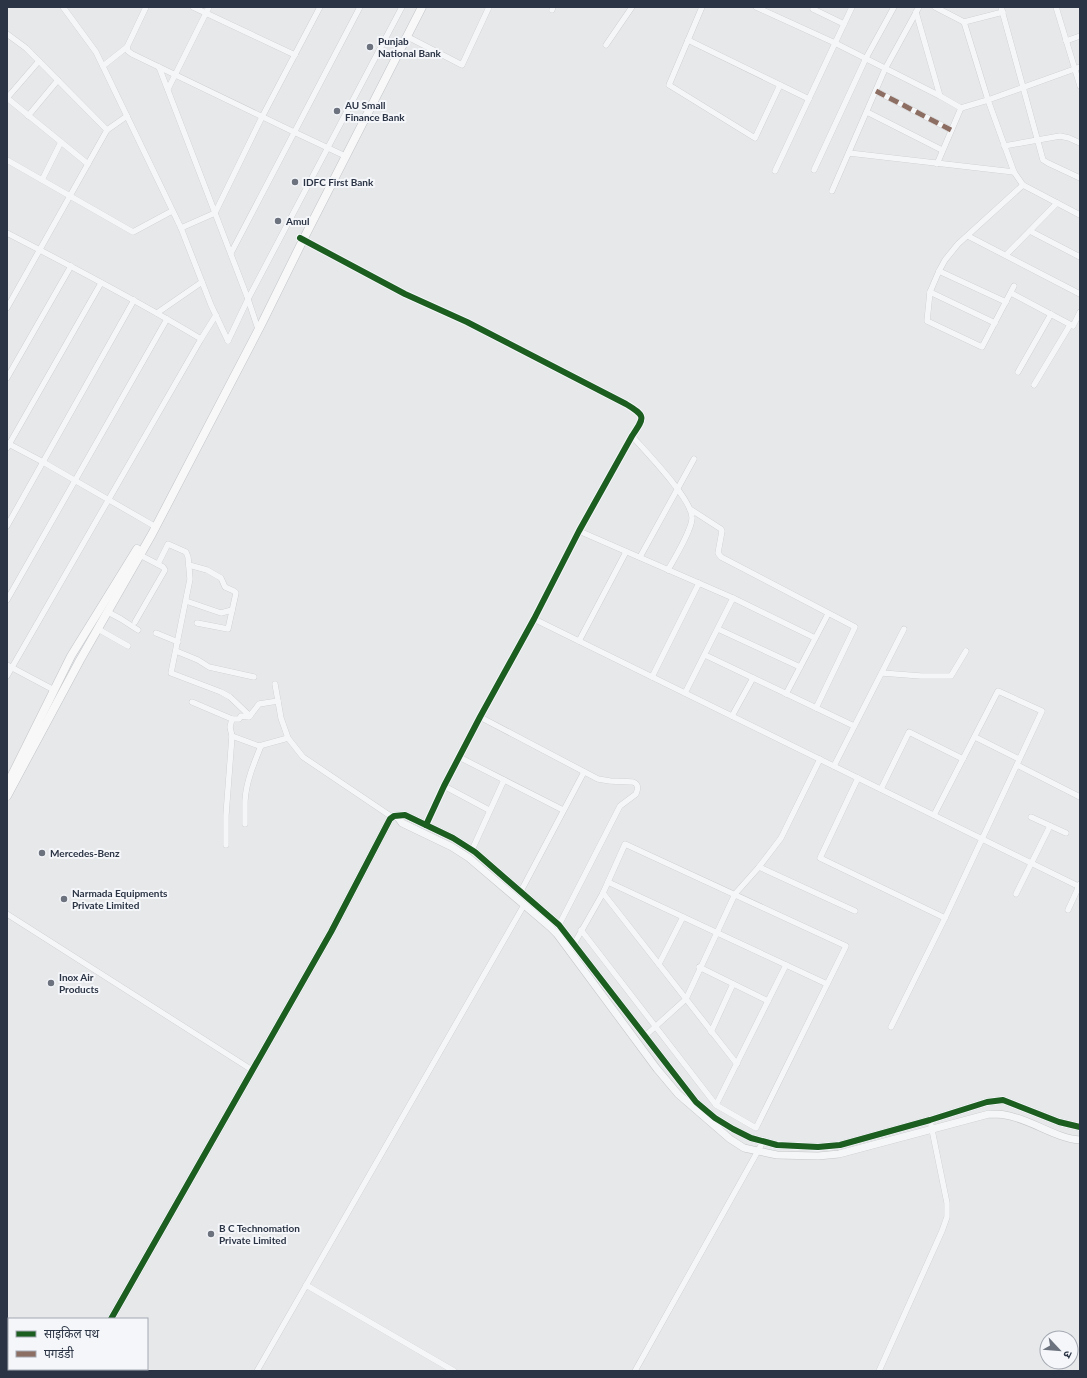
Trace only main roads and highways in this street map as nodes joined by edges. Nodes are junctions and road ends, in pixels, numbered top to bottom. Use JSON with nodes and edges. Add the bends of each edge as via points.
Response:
{"nodes":[{"id":1,"x":418,"y":7,"type":"edge"},
{"id":2,"x":422,"y":7,"type":"edge"},
{"id":3,"x":301,"y":239,"type":"junction"},
{"id":4,"x":154,"y":526,"type":"junction"},
{"id":5,"x":7,"y":785,"type":"edge"},
{"id":6,"x":7,"y":796,"type":"edge"}],
"edges":[{"from":1,"to":3,"type":"main road"},
{"from":2,"to":3,"type":"main road"},
{"from":3,"to":4,"type":"main road"},
{"from":4,"to":5,"type":"main road","via":[[71,656]]},
{"from":4,"to":6,"type":"main road"}]}
